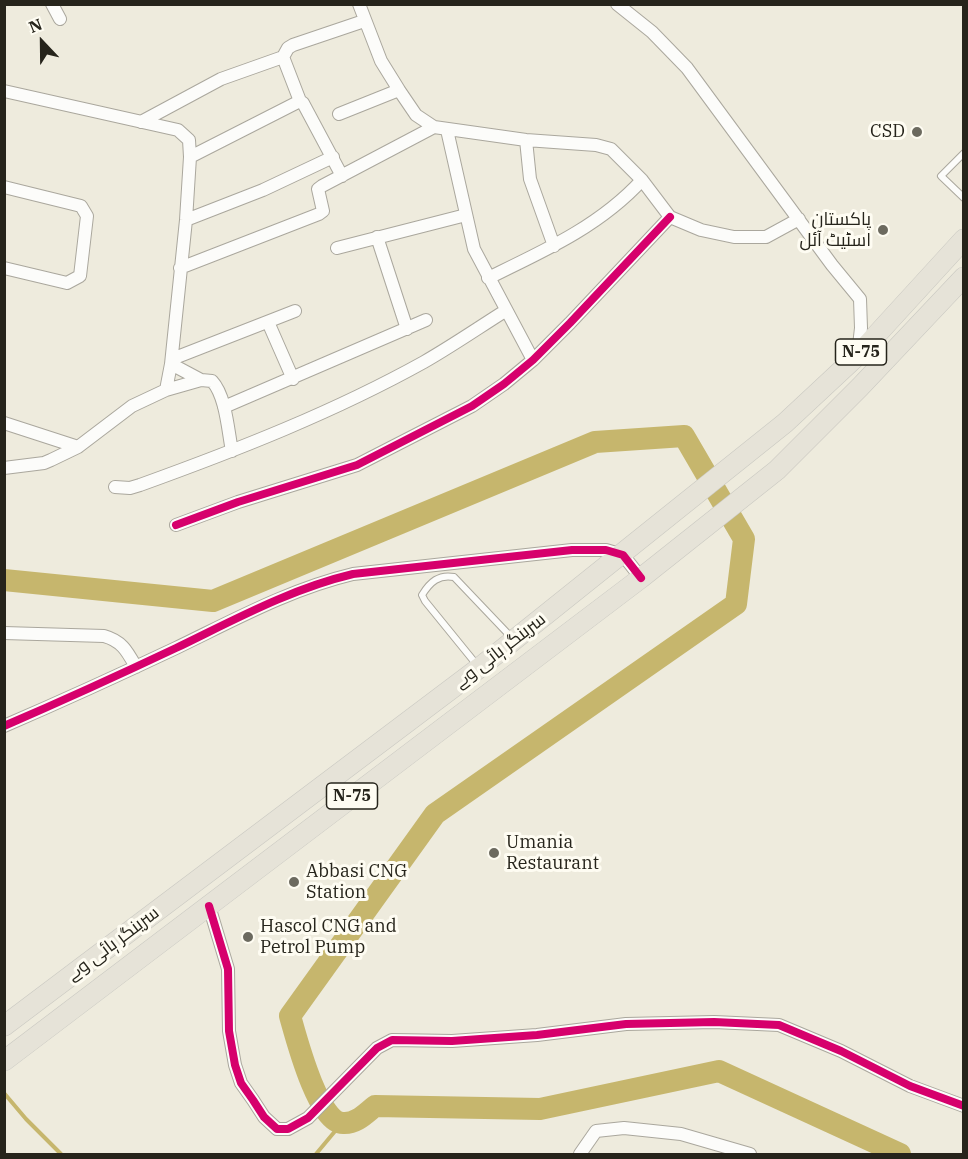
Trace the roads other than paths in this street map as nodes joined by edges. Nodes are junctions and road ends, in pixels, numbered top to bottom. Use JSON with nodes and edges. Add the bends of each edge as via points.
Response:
{"nodes":[{"id":1,"x":52,"y":4,"type":"edge"},
{"id":2,"x":359,"y":4,"type":"edge"},
{"id":3,"x":616,"y":4,"type":"edge"},
{"id":4,"x":60,"y":19,"type":"dead end"},
{"id":5,"x":364,"y":21,"type":"junction"},
{"id":6,"x":283,"y":57,"type":"junction"},
{"id":7,"x":399,"y":90,"type":"junction"},
{"id":8,"x":4,"y":91,"type":"edge"},
{"id":9,"x":300,"y":101,"type":"junction"},
{"id":10,"x":339,"y":114,"type":"dead end"},
{"id":11,"x":141,"y":122,"type":"junction"},
{"id":12,"x":434,"y":128,"type":"junction"},
{"id":13,"x":447,"y":130,"type":"junction"},
{"id":14,"x":526,"y":140,"type":"junction"},
{"id":15,"x":963,"y":153,"type":"edge"},
{"id":16,"x":190,"y":157,"type":"junction"},
{"id":17,"x":333,"y":157,"type":"junction"},
{"id":18,"x":342,"y":176,"type":"junction"},
{"id":19,"x":642,"y":180,"type":"junction"},
{"id":20,"x":4,"y":187,"type":"edge"},
{"id":21,"x":963,"y":198,"type":"edge"},
{"id":22,"x":466,"y":215,"type":"junction"},
{"id":23,"x":670,"y":217,"type":"junction"},
{"id":24,"x":799,"y":219,"type":"junction"},
{"id":25,"x":186,"y":220,"type":"junction"},
{"id":26,"x":377,"y":237,"type":"junction"},
{"id":27,"x":963,"y":239,"type":"edge"},
{"id":28,"x":554,"y":246,"type":"junction"},
{"id":29,"x":337,"y":248,"type":"dead end"},
{"id":30,"x":4,"y":268,"type":"edge"},
{"id":31,"x":180,"y":268,"type":"junction"},
{"id":32,"x":963,"y":277,"type":"edge"},
{"id":33,"x":488,"y":278,"type":"junction"},
{"id":34,"x":295,"y":311,"type":"dead end"},
{"id":35,"x":505,"y":311,"type":"junction"},
{"id":36,"x":426,"y":320,"type":"dead end"},
{"id":37,"x":267,"y":322,"type":"junction"},
{"id":38,"x":407,"y":329,"type":"junction"},
{"id":39,"x":858,"y":355,"type":"junction"},
{"id":40,"x":533,"y":360,"type":"junction"},
{"id":41,"x":172,"y":362,"type":"junction"},
{"id":42,"x":293,"y":378,"type":"junction"},
{"id":43,"x":201,"y":380,"type":"junction"},
{"id":44,"x":166,"y":390,"type":"junction"},
{"id":45,"x":224,"y":407,"type":"junction"},
{"id":46,"x":4,"y":423,"type":"edge"},
{"id":47,"x":78,"y":447,"type":"junction"},
{"id":48,"x":232,"y":451,"type":"junction"},
{"id":49,"x":4,"y":468,"type":"edge"},
{"id":50,"x":115,"y":488,"type":"dead end"},
{"id":51,"x":176,"y":525,"type":"dead end"},
{"id":52,"x":623,"y":555,"type":"junction"},
{"id":53,"x":641,"y":578,"type":"junction"},
{"id":54,"x":4,"y":633,"type":"edge"},
{"id":55,"x":514,"y":640,"type":"junction"},
{"id":56,"x":136,"y":667,"type":"junction"},
{"id":57,"x":479,"y":668,"type":"junction"},
{"id":58,"x":4,"y":726,"type":"edge"},
{"id":59,"x":208,"y":906,"type":"junction"},
{"id":60,"x":4,"y":1026,"type":"edge"},
{"id":61,"x":9,"y":1058,"type":"edge"},
{"id":62,"x":963,"y":1106,"type":"edge"},
{"id":63,"x":580,"y":1155,"type":"edge"},
{"id":64,"x":750,"y":1155,"type":"edge"}],
"edges":[{"from":1,"to":4,"type":"street"},
{"from":2,"to":5,"type":"street"},
{"from":3,"to":24,"type":"street","via":[[652,32],[687,69]]},
{"from":5,"to":6,"type":"street","via":[[293,45]]},
{"from":5,"to":7,"type":"street"},
{"from":6,"to":9,"type":"street"},
{"from":6,"to":11,"type":"street","via":[[221,79]]},
{"from":7,"to":10,"type":"street"},
{"from":7,"to":12,"type":"street","via":[[417,115]]},
{"from":8,"to":11,"type":"street"},
{"from":9,"to":16,"type":"street"},
{"from":9,"to":17,"type":"street"},
{"from":11,"to":16,"type":"street","via":[[178,130],[189,140]]},
{"from":12,"to":13,"type":"street"},
{"from":12,"to":18,"type":"street"},
{"from":13,"to":14,"type":"street"},
{"from":13,"to":22,"type":"street"},
{"from":14,"to":19,"type":"street","via":[[611,149]]},
{"from":14,"to":28,"type":"street","via":[[530,179]]},
{"from":15,"to":21,"type":"lane","via":[[941,176]]},
{"from":16,"to":25,"type":"street"},
{"from":17,"to":18,"type":"street"},
{"from":17,"to":25,"type":"street"},
{"from":18,"to":31,"type":"street","via":[[318,189],[323,211],[319,214]]},
{"from":19,"to":23,"type":"street"},
{"from":19,"to":28,"type":"street","via":[[624,200]]},
{"from":20,"to":30,"type":"street","via":[[81,206],[87,216],[80,276],[74,281],[67,284]]},
{"from":22,"to":26,"type":"street"},
{"from":22,"to":33,"type":"street","via":[[474,249]]},
{"from":23,"to":24,"type":"street","via":[[701,230],[734,237],[766,237]]},
{"from":23,"to":40,"type":"street"},
{"from":24,"to":39,"type":"street","via":[[860,299]]},
{"from":25,"to":31,"type":"street"},
{"from":26,"to":29,"type":"street"},
{"from":26,"to":38,"type":"street"},
{"from":27,"to":39,"type":"highway","name":"سرینگر ہائی وے","number":"N-75"},
{"from":28,"to":33,"type":"street"},
{"from":31,"to":41,"type":"street"},
{"from":32,"to":53,"type":"highway","name":"سرینگر ہائی وے","number":"N-75","via":[[777,470]]},
{"from":33,"to":35,"type":"street"},
{"from":34,"to":37,"type":"street"},
{"from":35,"to":40,"type":"street"},
{"from":35,"to":48,"type":"street","via":[[426,361]]},
{"from":36,"to":38,"type":"street"},
{"from":37,"to":41,"type":"street"},
{"from":37,"to":42,"type":"street"},
{"from":38,"to":42,"type":"street"},
{"from":39,"to":52,"type":"highway","name":"سرینگر ہائی وے","number":"N-75","via":[[785,423]]},
{"from":40,"to":51,"type":"street","via":[[472,406],[357,465]]},
{"from":41,"to":43,"type":"street"},
{"from":41,"to":44,"type":"street"},
{"from":42,"to":45,"type":"street"},
{"from":43,"to":44,"type":"street"},
{"from":43,"to":45,"type":"street","via":[[216,385]]},
{"from":44,"to":47,"type":"street","via":[[132,406]]},
{"from":45,"to":48,"type":"street"},
{"from":46,"to":47,"type":"street"},
{"from":47,"to":49,"type":"street","via":[[44,463]]},
{"from":48,"to":50,"type":"street","via":[[140,485]]},
{"from":52,"to":53,"type":"street"},
{"from":52,"to":55,"type":"highway","name":"سرینگر ہائی وے","number":"N-75"},
{"from":52,"to":56,"type":"street","via":[[606,550],[572,550],[353,574],[291,593]]},
{"from":53,"to":59,"type":"highway","name":"سرینگر ہائی وے","number":"N-75"},
{"from":54,"to":56,"type":"street","via":[[104,636],[124,646]]},
{"from":55,"to":57,"type":"highway","name":"سرینگر ہائی وے","number":"N-75"},
{"from":55,"to":57,"type":"lane","via":[[454,577],[439,577],[422,595]]},
{"from":56,"to":58,"type":"street"},
{"from":57,"to":60,"type":"highway","name":"سرینگر ہائی وے","number":"N-75"},
{"from":59,"to":61,"type":"highway","name":"سرینگر ہائی وے","number":"N-75"},
{"from":59,"to":62,"type":"street","via":[[228,969],[229,1031],[235,1065],[241,1083],[264,1117],[277,1128],[288,1129],[308,1119],[377,1048],[392,1040],[452,1041],[626,1024],[779,1025],[910,1086]]},
{"from":63,"to":64,"type":"street","via":[[596,1131],[624,1128],[681,1134]]}]}
